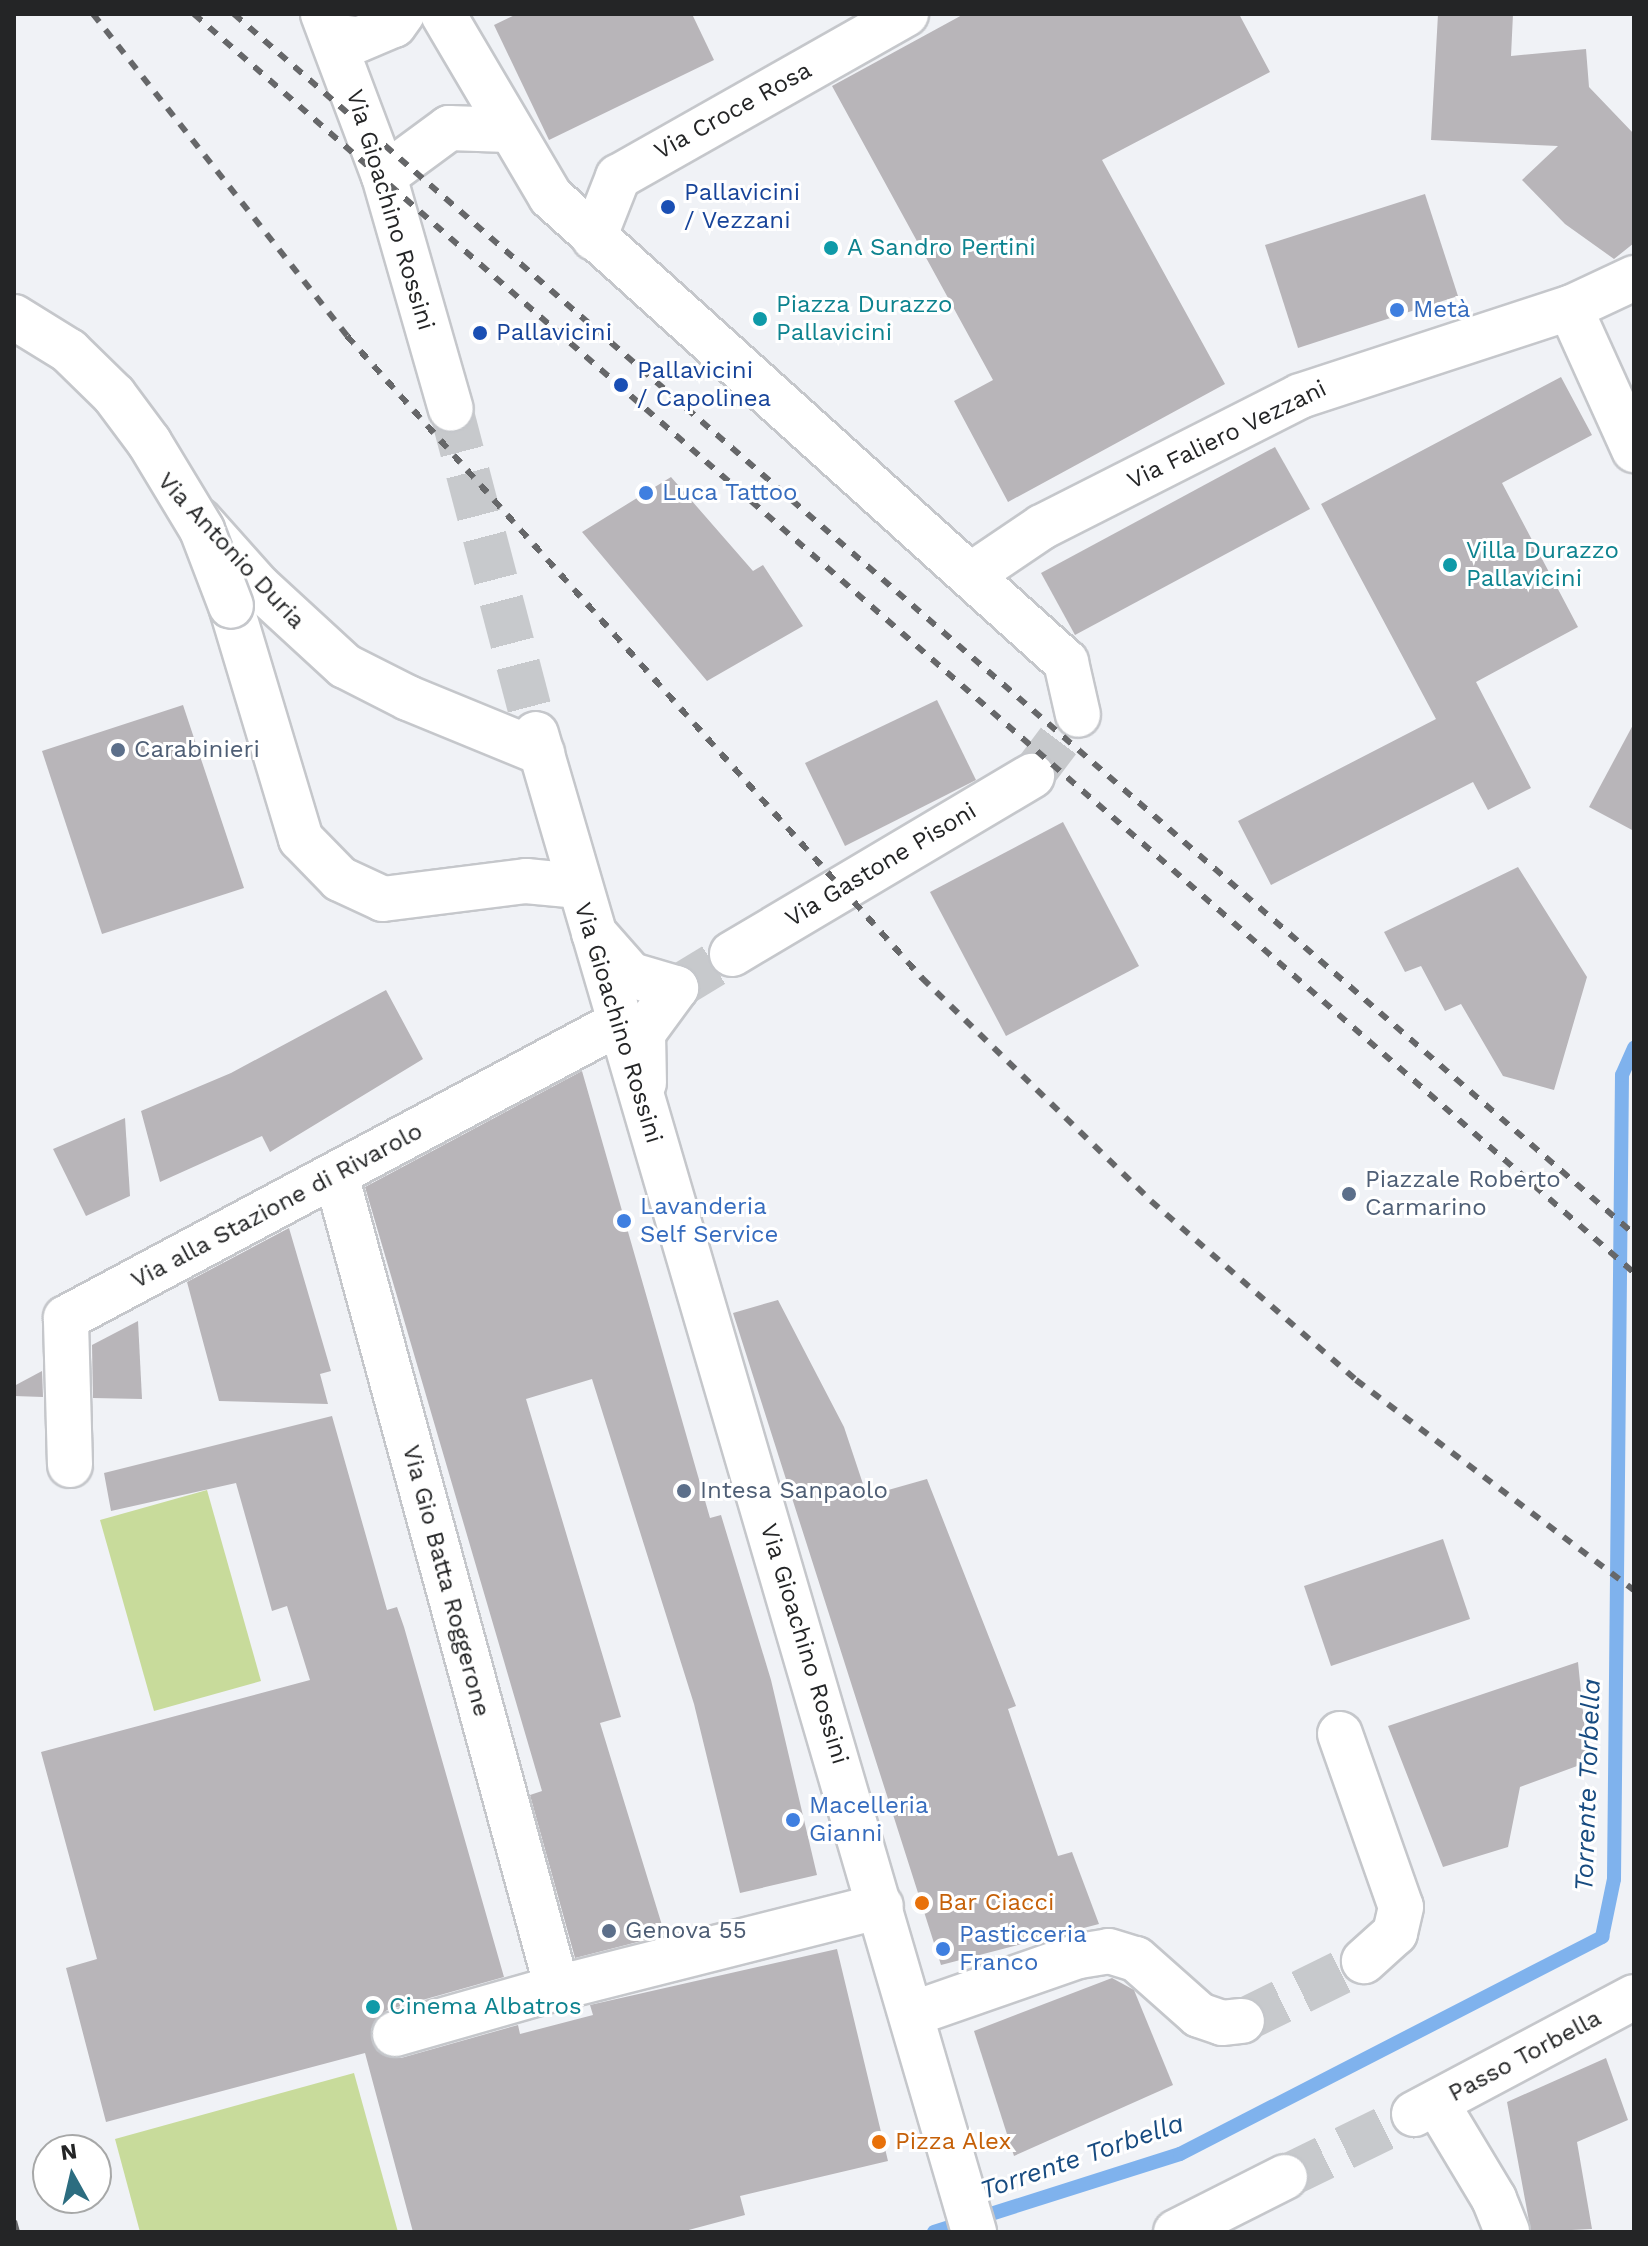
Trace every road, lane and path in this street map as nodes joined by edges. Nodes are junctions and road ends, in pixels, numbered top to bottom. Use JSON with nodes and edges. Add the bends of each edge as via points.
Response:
{"nodes":[{"id":1,"x":402,"y":14,"type":"edge"},
{"id":2,"x":443,"y":14,"type":"edge"},
{"id":3,"x":906,"y":14,"type":"edge"},
{"id":4,"x":328,"y":25,"type":"edge"},
{"id":5,"x":508,"y":130,"type":"junction"},
{"id":6,"x":384,"y":176,"type":"junction"},
{"id":7,"x":594,"y":238,"type":"junction"},
{"id":8,"x":1634,"y":278,"type":"edge"},
{"id":9,"x":14,"y":304,"type":"edge"},
{"id":10,"x":1570,"y":308,"type":"junction"},
{"id":11,"x":14,"y":317,"type":"edge"},
{"id":12,"x":451,"y":409,"type":"tunnel mouth"},
{"id":13,"x":1634,"y":450,"type":"edge"},
{"id":14,"x":971,"y":575,"type":"junction"},
{"id":15,"x":1078,"y":715,"type":"dead end"},
{"id":16,"x":539,"y":744,"type":"joint"},
{"id":17,"x":1032,"y":776,"type":"tunnel mouth"},
{"id":18,"x":577,"y":886,"type":"junction"},
{"id":19,"x":590,"y":929,"type":"junction"},
{"id":20,"x":732,"y":954,"type":"tunnel mouth"},
{"id":21,"x":617,"y":1024,"type":"junction"},
{"id":22,"x":644,"y":1108,"type":"junction"},
{"id":23,"x":336,"y":1175,"type":"junction"},
{"id":24,"x":70,"y":1465,"type":"dead end"},
{"id":25,"x":1340,"y":1734,"type":"dead end"},
{"id":26,"x":881,"y":1906,"type":"junction"},
{"id":27,"x":1364,"y":1961,"type":"tunnel mouth"},
{"id":28,"x":557,"y":1988,"type":"junction"},
{"id":29,"x":1634,"y":1997,"type":"edge"},
{"id":30,"x":912,"y":2014,"type":"junction"},
{"id":31,"x":1242,"y":2021,"type":"tunnel mouth"},
{"id":32,"x":395,"y":2034,"type":"dead end"},
{"id":33,"x":1285,"y":2177,"type":"tunnel mouth"},
{"id":34,"x":974,"y":2232,"type":"edge"},
{"id":35,"x":1176,"y":2232,"type":"edge"},
{"id":36,"x":1507,"y":2232,"type":"edge"}],
"edges":[{"from":1,"to":4,"type":"street","via":[[394,25],[358,40]]},
{"from":2,"to":5,"type":"street"},
{"from":3,"to":7,"type":"street","name":"Via Croce Rosa","via":[[618,177]]},
{"from":4,"to":6,"type":"street","name":"Via Gioachino Rossini"},
{"from":5,"to":6,"type":"street","via":[[449,128]]},
{"from":5,"to":7,"type":"street","via":[[551,197]]},
{"from":6,"to":12,"type":"street","name":"Via Gioachino Rossini"},
{"from":7,"to":14,"type":"street"},
{"from":8,"to":10,"type":"street","name":"Via Faliero Vezzani"},
{"from":9,"to":16,"type":"street","name":"Via Antonio Duria","via":[[259,587],[345,666],[408,698]]},
{"from":10,"to":13,"type":"street"},
{"from":10,"to":14,"type":"street","name":"Via Faliero Vezzani","via":[[1300,396],[1042,527]]},
{"from":11,"to":18,"type":"street","bridge":true,"via":[[69,351],[114,395],[202,530],[231,606],[301,839],[340,879],[383,899],[526,881]]},
{"from":14,"to":15,"type":"street","via":[[1066,662]]},
{"from":16,"to":18,"type":"street","name":"Via Gioachino Rossini"},
{"from":17,"to":20,"type":"street","name":"Via Gastone Pisoni"},
{"from":18,"to":19,"type":"street","name":"Via Gioachino Rossini"},
{"from":19,"to":21,"type":"street","name":"Via Gioachino Rossini"},
{"from":19,"to":22,"type":"street","via":[[631,975],[676,988],[643,1033]]},
{"from":21,"to":22,"type":"street","name":"Via Gioachino Rossini"},
{"from":21,"to":23,"type":"street","name":"Via alla Stazione di Rivarolo"},
{"from":22,"to":26,"type":"street","name":"Via Gioachino Rossini"},
{"from":23,"to":24,"type":"street","name":"Via alla Stazione di Rivarolo","via":[[66,1318]]},
{"from":23,"to":28,"type":"street","name":"Via Gio Batta Roggerone"},
{"from":25,"to":27,"type":"street","via":[[1401,1907],[1395,1933]]},
{"from":26,"to":28,"type":"street"},
{"from":26,"to":30,"type":"street","name":"Via Gioachino Rossini"},
{"from":28,"to":32,"type":"street"},
{"from":29,"to":36,"type":"street","name":"Passo Torbella","via":[[1426,2109],[1494,2199]]},
{"from":30,"to":31,"type":"street","via":[[1079,1956],[1109,1951],[1136,1959],[1199,2015],[1222,2023]]},
{"from":30,"to":34,"type":"street","name":"Via Gioachino Rossini"},
{"from":33,"to":35,"type":"street"}]}
